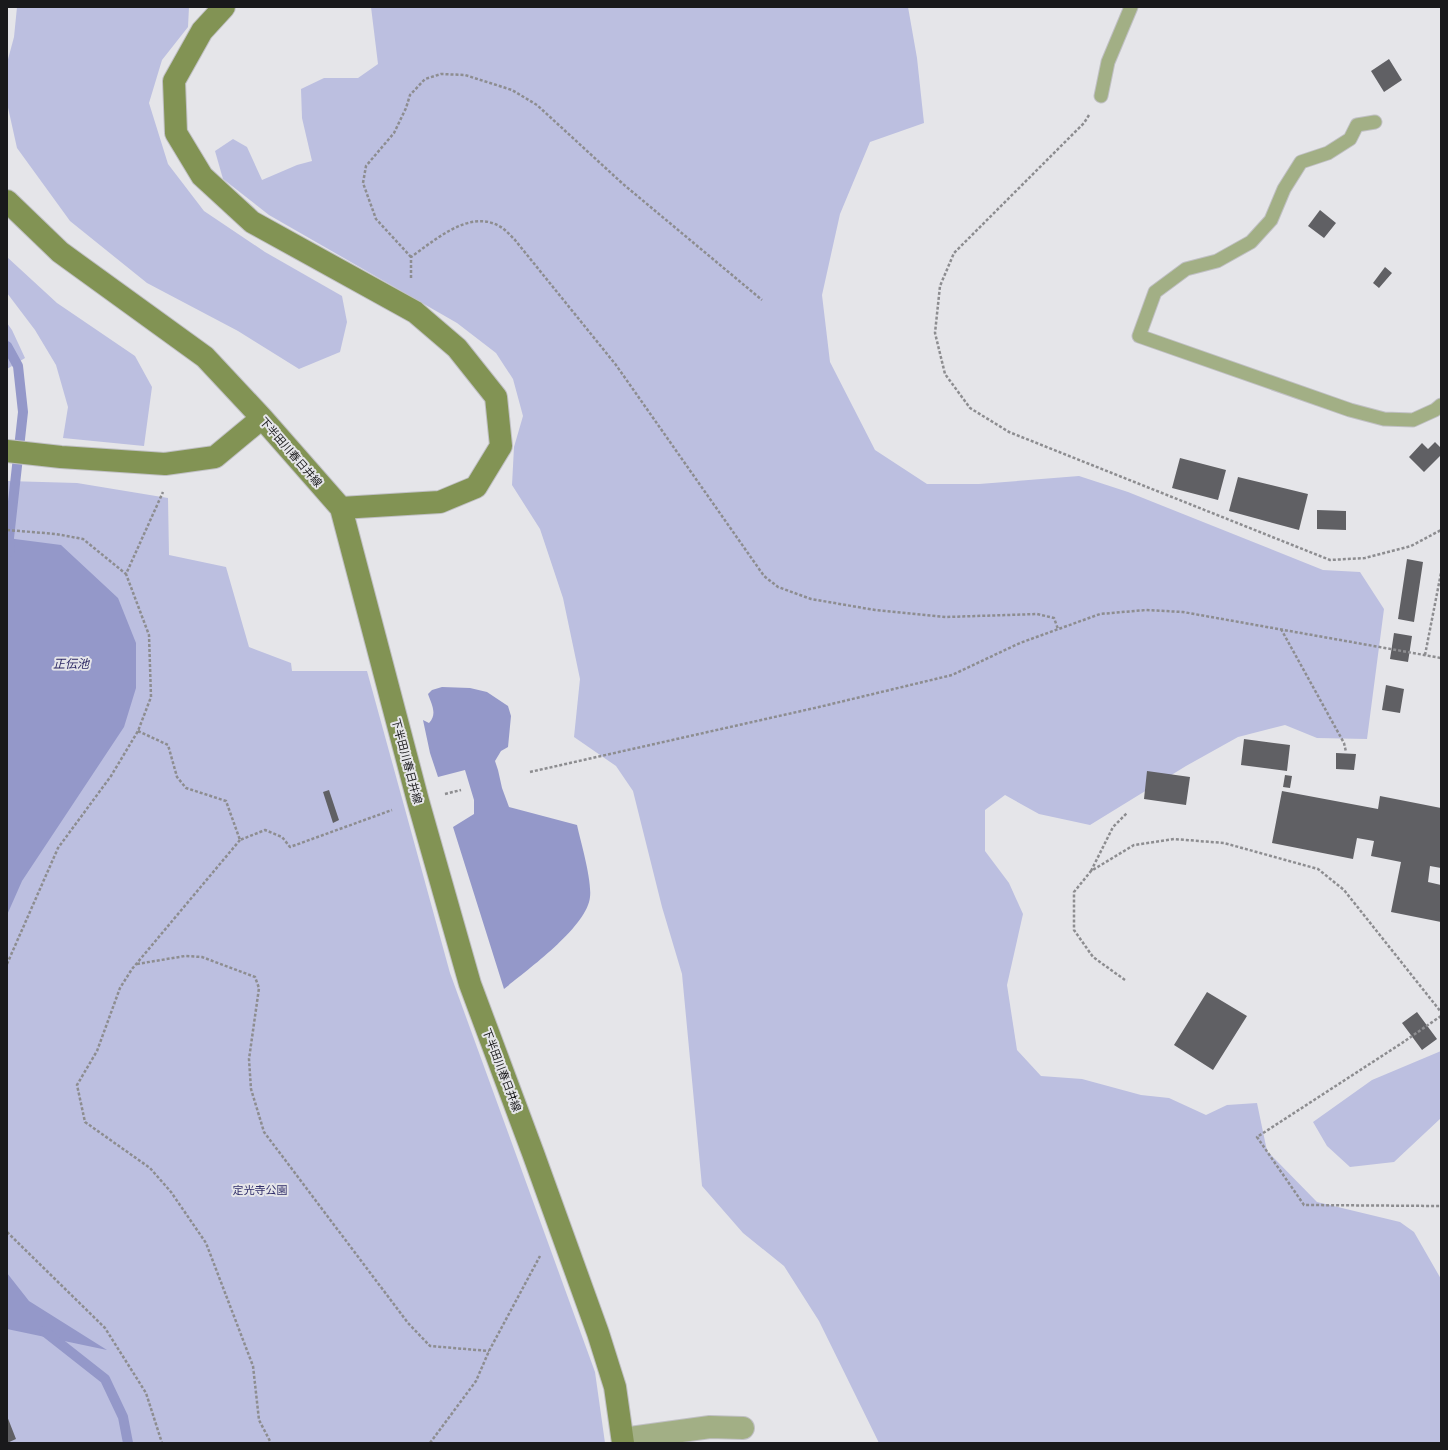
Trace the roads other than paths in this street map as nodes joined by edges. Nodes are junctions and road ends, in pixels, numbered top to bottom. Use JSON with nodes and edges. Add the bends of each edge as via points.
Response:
{"nodes":[{"id":1,"x":224,"y":7,"type":"edge"},
{"id":2,"x":1131,"y":7,"type":"edge"},
{"id":3,"x":1101,"y":96,"type":"road end"},
{"id":4,"x":1375,"y":122,"type":"dead end"},
{"id":5,"x":7,"y":201,"type":"edge"},
{"id":6,"x":1441,"y":405,"type":"edge"},
{"id":7,"x":262,"y":418,"type":"junction"},
{"id":8,"x":7,"y":451,"type":"edge"},
{"id":9,"x":341,"y":508,"type":"junction"},
{"id":10,"x":743,"y":1428,"type":"dead end"},
{"id":11,"x":623,"y":1441,"type":"edge"}],
"edges":[{"from":1,"to":9,"type":"main road","via":[[202,31],[174,81],[176,133],[202,176],[252,222],[415,312],[457,348],[496,397],[501,446],[476,486],[440,502]]},
{"from":2,"to":3,"type":"lane","via":[[1108,62]]},
{"from":4,"to":6,"type":"lane","via":[[1357,126],[1350,139],[1328,153],[1301,162],[1284,190],[1271,220],[1251,242],[1218,260],[1186,269],[1154,292],[1139,336],[1350,410],[1384,418],[1413,420]]},
{"from":5,"to":7,"type":"main road","name":"下半田川春日井線","via":[[60,252],[205,357]]},
{"from":7,"to":8,"type":"main road","via":[[215,457],[165,464]]},
{"from":7,"to":9,"type":"main road","name":"下半田川春日井線"},
{"from":9,"to":11,"type":"main road","name":"下半田川春日井線","via":[[418,801],[470,984],[598,1333],[615,1387]]},
{"from":10,"to":11,"type":"street","via":[[710,1427]]}]}
